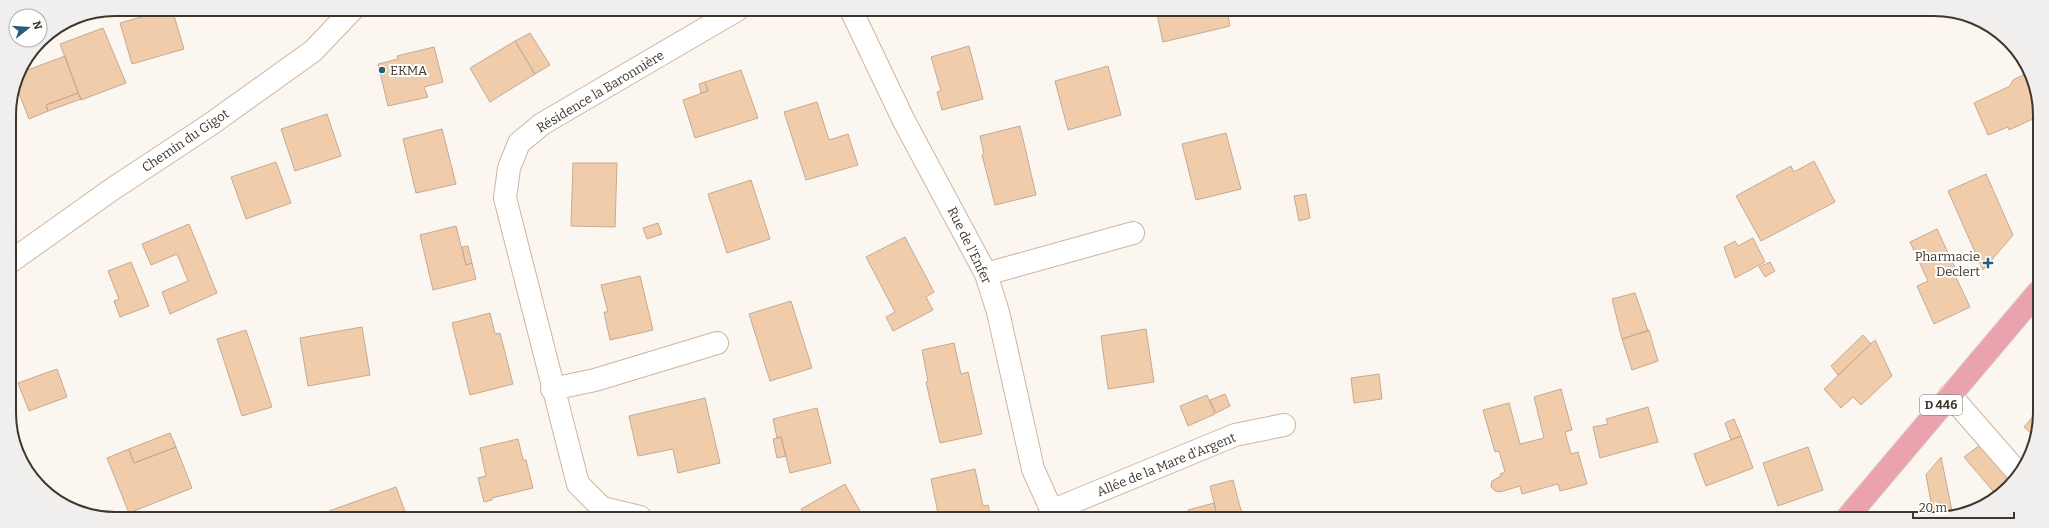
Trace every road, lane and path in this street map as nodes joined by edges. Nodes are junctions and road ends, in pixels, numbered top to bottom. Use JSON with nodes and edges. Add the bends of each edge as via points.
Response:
{"nodes":[{"id":1,"x":346,"y":16,"type":"edge"},
{"id":2,"x":727,"y":16,"type":"edge"},
{"id":3,"x":854,"y":16,"type":"edge"},
{"id":4,"x":1133,"y":233,"type":"dead end"},
{"id":5,"x":16,"y":258,"type":"edge"},
{"id":6,"x":986,"y":274,"type":"junction"},
{"id":7,"x":2033,"y":298,"type":"edge"},
{"id":8,"x":717,"y":343,"type":"dead end"},
{"id":9,"x":552,"y":389,"type":"junction"},
{"id":10,"x":1950,"y":395,"type":"junction"},
{"id":11,"x":1284,"y":425,"type":"dead end"},
{"id":12,"x":2015,"y":470,"type":"edge"},
{"id":13,"x":617,"y":512,"type":"edge"},
{"id":14,"x":1052,"y":512,"type":"edge"},
{"id":15,"x":1060,"y":512,"type":"edge"},
{"id":16,"x":1852,"y":512,"type":"edge"}],
"edges":[{"from":1,"to":5,"type":"street","name":"Chemin du Gigot","via":[[313,51]]},
{"from":2,"to":9,"type":"street","name":"Résidence la Baronnière","via":[[542,124],[519,143],[509,168],[505,198]]},
{"from":3,"to":6,"type":"street","name":"Rue de l'Enfer","via":[[904,121]]},
{"from":4,"to":6,"type":"street"},
{"from":6,"to":14,"type":"street","name":"Rue de l'Enfer","via":[[998,312],[1033,469]]},
{"from":7,"to":10,"type":"main road","number":"D 446"},
{"from":8,"to":9,"type":"street","via":[[595,380]]},
{"from":9,"to":13,"type":"street","name":"Résidence la Baronnière","via":[[578,484],[602,508]]},
{"from":10,"to":12,"type":"street"},
{"from":10,"to":16,"type":"main road","number":"D 446"},
{"from":11,"to":15,"type":"street","name":"Allée de la Mare d'Argent","via":[[1235,435]]}]}
